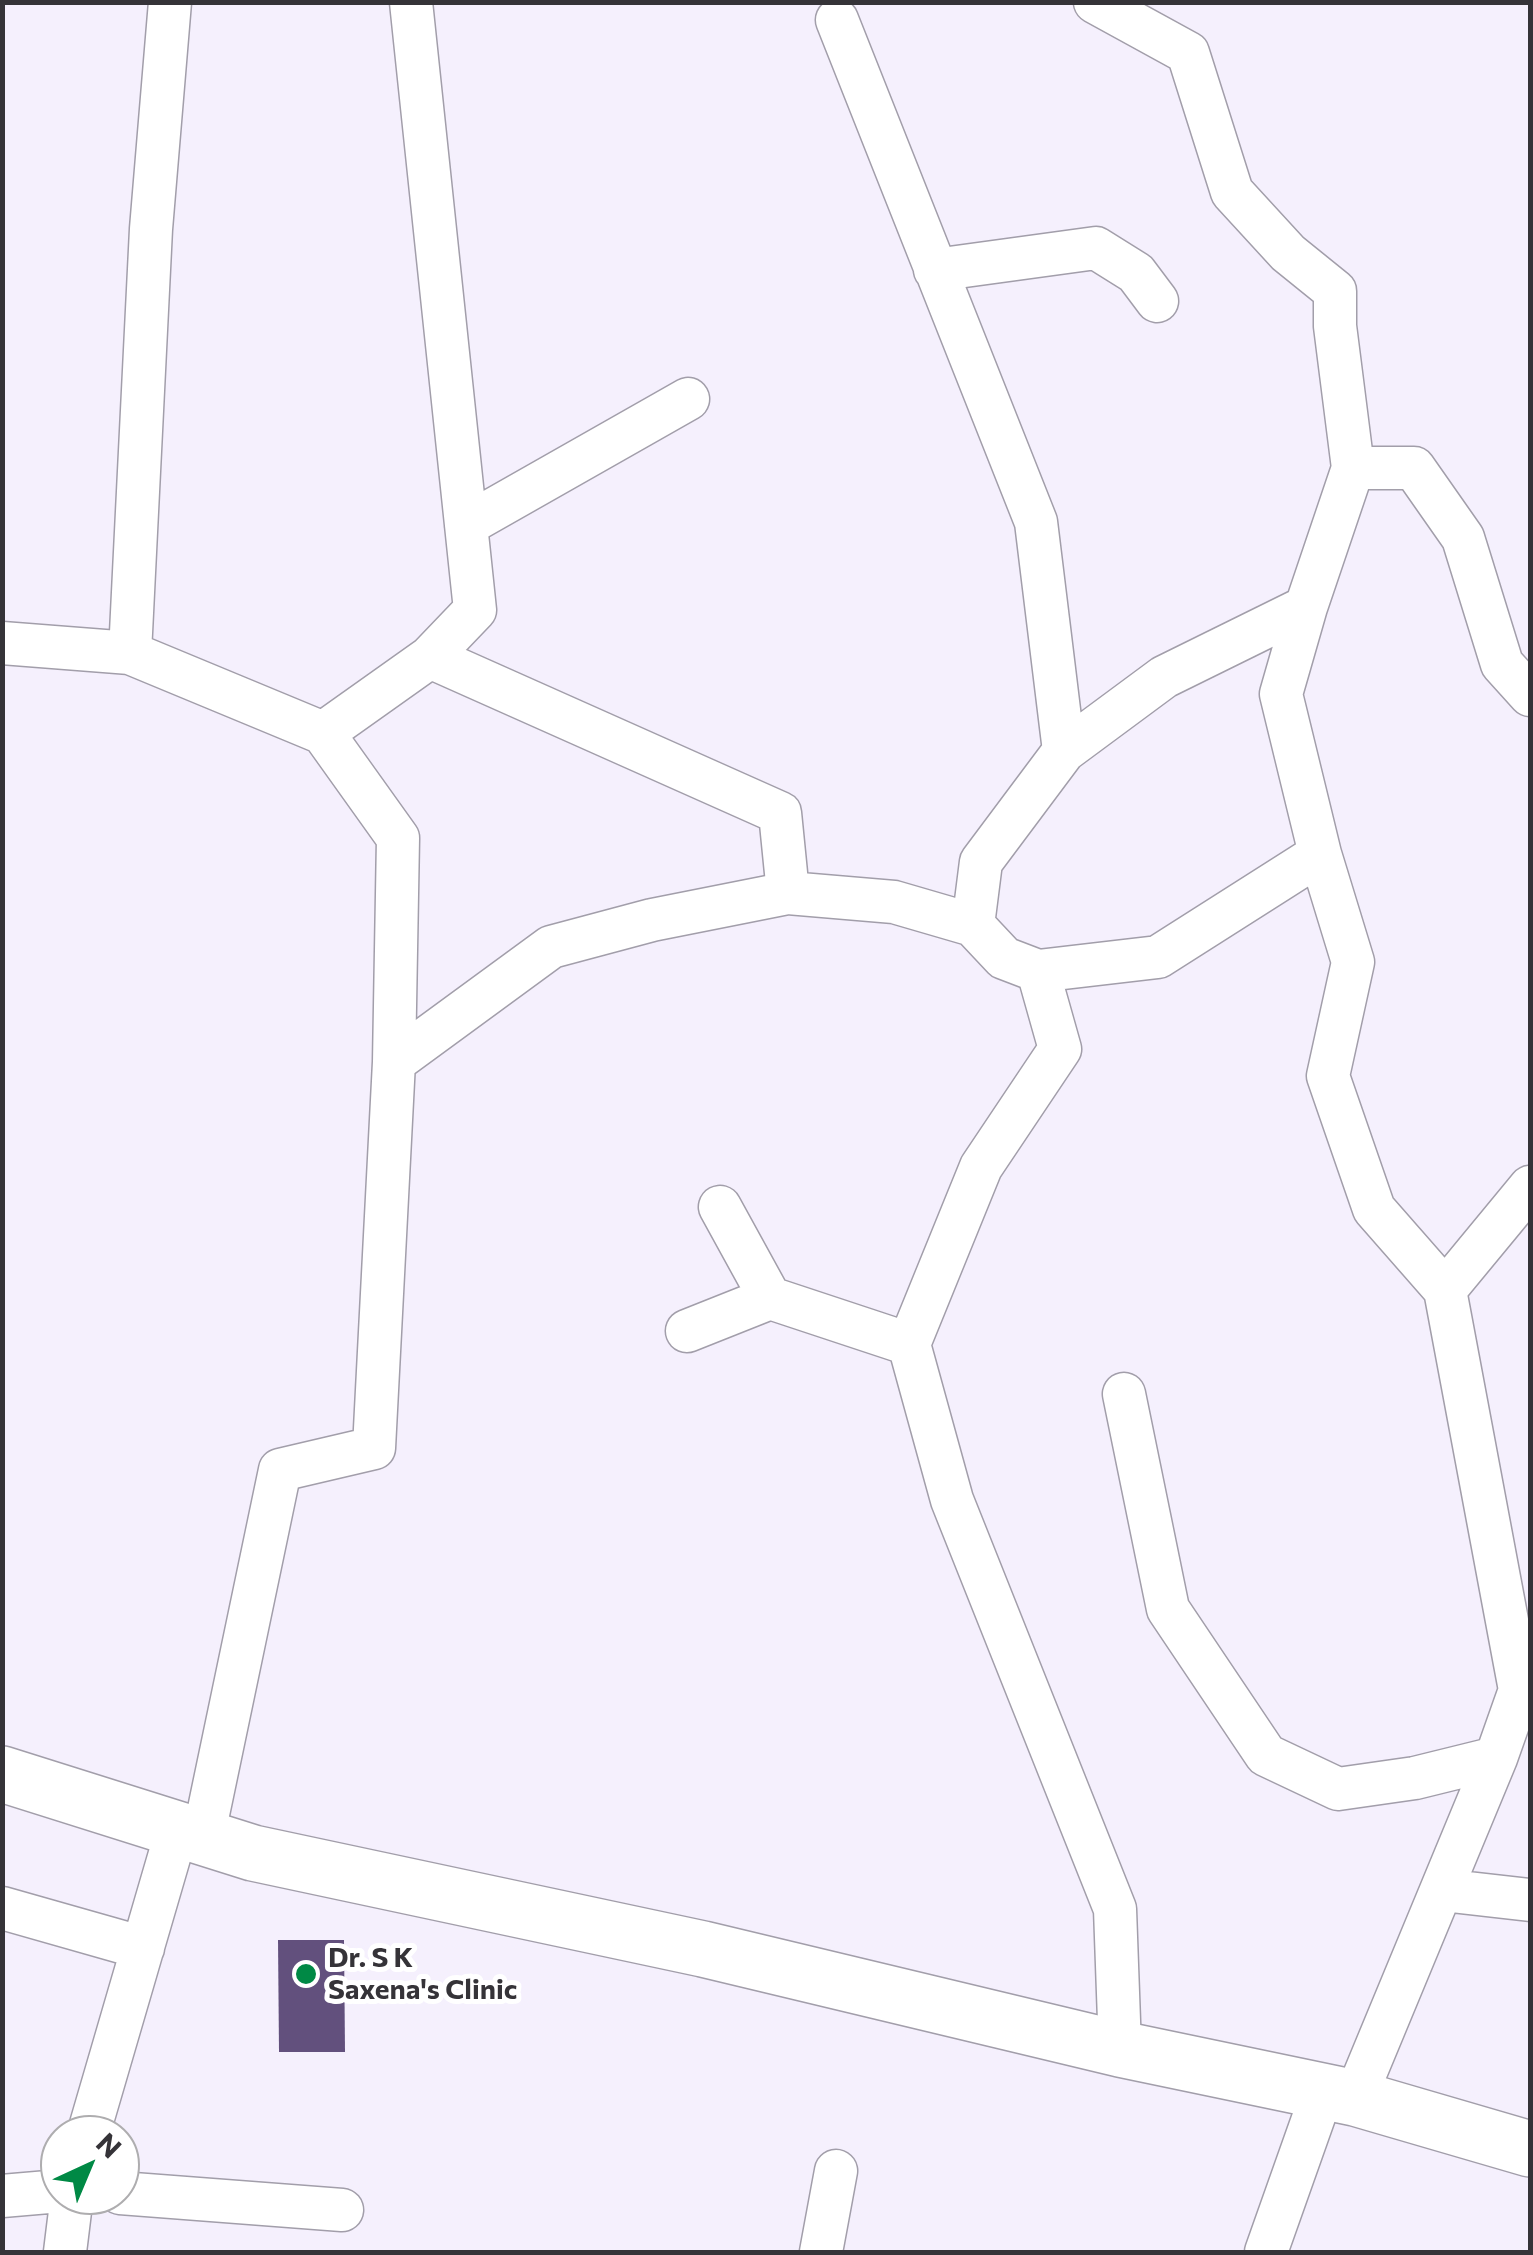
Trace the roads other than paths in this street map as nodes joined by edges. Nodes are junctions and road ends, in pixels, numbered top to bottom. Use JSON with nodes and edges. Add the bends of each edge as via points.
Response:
{"nodes":[{"id":1,"x":170,"y":2,"type":"edge"},
{"id":2,"x":411,"y":2,"type":"edge"},
{"id":3,"x":1094,"y":2,"type":"edge"},
{"id":4,"x":837,"y":20,"type":"dead end"},
{"id":5,"x":935,"y":270,"type":"junction"},
{"id":6,"x":1157,"y":301,"type":"dead end"},
{"id":7,"x":688,"y":399,"type":"dead end"},
{"id":8,"x":1353,"y":468,"type":"junction"},
{"id":9,"x":466,"y":524,"type":"junction"},
{"id":10,"x":1306,"y":607,"type":"junction"},
{"id":11,"x":2,"y":643,"type":"edge"},
{"id":12,"x":130,"y":653,"type":"junction"},
{"id":13,"x":430,"y":657,"type":"junction"},
{"id":14,"x":1530,"y":695,"type":"edge"},
{"id":15,"x":323,"y":733,"type":"junction"},
{"id":16,"x":1064,"y":751,"type":"junction"},
{"id":17,"x":1320,"y":854,"type":"junction"},
{"id":18,"x":788,"y":893,"type":"junction"},
{"id":19,"x":972,"y":925,"type":"junction"},
{"id":20,"x":1038,"y":971,"type":"junction"},
{"id":21,"x":394,"y":1062,"type":"junction"},
{"id":22,"x":1530,"y":1187,"type":"edge"},
{"id":23,"x":720,"y":1206,"type":"dead end"},
{"id":24,"x":1445,"y":1290,"type":"junction"},
{"id":25,"x":770,"y":1298,"type":"junction"},
{"id":26,"x":687,"y":1331,"type":"dead end"},
{"id":27,"x":909,"y":1344,"type":"junction"},
{"id":28,"x":1124,"y":1394,"type":"dead end"},
{"id":29,"x":1525,"y":1686,"type":"edge"},
{"id":30,"x":1496,"y":1758,"type":"junction"},
{"id":31,"x":2,"y":1774,"type":"edge"},
{"id":32,"x":190,"y":1834,"type":"junction"},
{"id":33,"x":1442,"y":1890,"type":"junction"},
{"id":34,"x":1530,"y":1900,"type":"edge"},
{"id":35,"x":2,"y":1908,"type":"edge"},
{"id":36,"x":143,"y":1948,"type":"junction"},
{"id":37,"x":1120,"y":2049,"type":"junction"},
{"id":38,"x":1339,"y":2094,"type":"junction"},
{"id":39,"x":94,"y":2115,"type":"edge"},
{"id":40,"x":1530,"y":2149,"type":"edge"},
{"id":41,"x":836,"y":2171,"type":"dead end"},
{"id":42,"x":40,"y":2193,"type":"edge"},
{"id":43,"x":140,"y":2195,"type":"edge"},
{"id":44,"x":2,"y":2196,"type":"edge"},
{"id":45,"x":342,"y":2210,"type":"dead end"},
{"id":46,"x":70,"y":2215,"type":"edge"},
{"id":47,"x":65,"y":2252,"type":"edge"},
{"id":48,"x":821,"y":2252,"type":"edge"},
{"id":49,"x":1266,"y":2252,"type":"edge"}],
"edges":[{"from":1,"to":12,"type":"street"},
{"from":2,"to":9,"type":"street"},
{"from":3,"to":8,"type":"street","via":[[1188,53],[1232,192],[1335,292]]},
{"from":4,"to":5,"type":"street"},
{"from":5,"to":6,"type":"street","via":[[1096,248],[1136,273]]},
{"from":5,"to":16,"type":"street","via":[[1036,522]]},
{"from":7,"to":9,"type":"street"},
{"from":8,"to":10,"type":"street"},
{"from":8,"to":14,"type":"street","via":[[1414,468],[1463,538],[1502,664]]},
{"from":9,"to":13,"type":"street","via":[[475,610]]},
{"from":10,"to":16,"type":"street","via":[[1164,676]]},
{"from":10,"to":17,"type":"street","via":[[1281,694]]},
{"from":11,"to":12,"type":"street"},
{"from":12,"to":15,"type":"street"},
{"from":13,"to":15,"type":"street"},
{"from":13,"to":18,"type":"street","via":[[780,813]]},
{"from":15,"to":21,"type":"street","via":[[398,838]]},
{"from":16,"to":19,"type":"street","via":[[980,862]]},
{"from":17,"to":20,"type":"street","via":[[1158,957]]},
{"from":17,"to":24,"type":"street","via":[[1353,962],[1328,1076],[1374,1208]]},
{"from":18,"to":19,"type":"street","via":[[894,902]]},
{"from":18,"to":21,"type":"street","via":[[551,947]]},
{"from":19,"to":20,"type":"street","via":[[1004,958]]},
{"from":20,"to":27,"type":"street","via":[[1060,1049],[981,1167]]},
{"from":21,"to":32,"type":"street","via":[[374,1448],[280,1470]]},
{"from":22,"to":24,"type":"street"},
{"from":23,"to":25,"type":"street"},
{"from":24,"to":29,"type":"street"},
{"from":25,"to":26,"type":"street"},
{"from":25,"to":27,"type":"street"},
{"from":27,"to":37,"type":"street","via":[[952,1500],[1115,1909]]},
{"from":28,"to":30,"type":"street","via":[[1168,1609],[1266,1755],[1338,1789]]},
{"from":29,"to":30,"type":"street"},
{"from":30,"to":33,"type":"street"},
{"from":31,"to":32,"type":"main road"},
{"from":32,"to":36,"type":"street"},
{"from":32,"to":37,"type":"main road"},
{"from":33,"to":34,"type":"street"},
{"from":33,"to":38,"type":"street"},
{"from":35,"to":36,"type":"street"},
{"from":36,"to":39,"type":"street"},
{"from":37,"to":38,"type":"main road"},
{"from":38,"to":40,"type":"main road"},
{"from":38,"to":49,"type":"street"},
{"from":41,"to":48,"type":"street"},
{"from":42,"to":44,"type":"street"},
{"from":43,"to":45,"type":"street"},
{"from":46,"to":47,"type":"street"}]}
